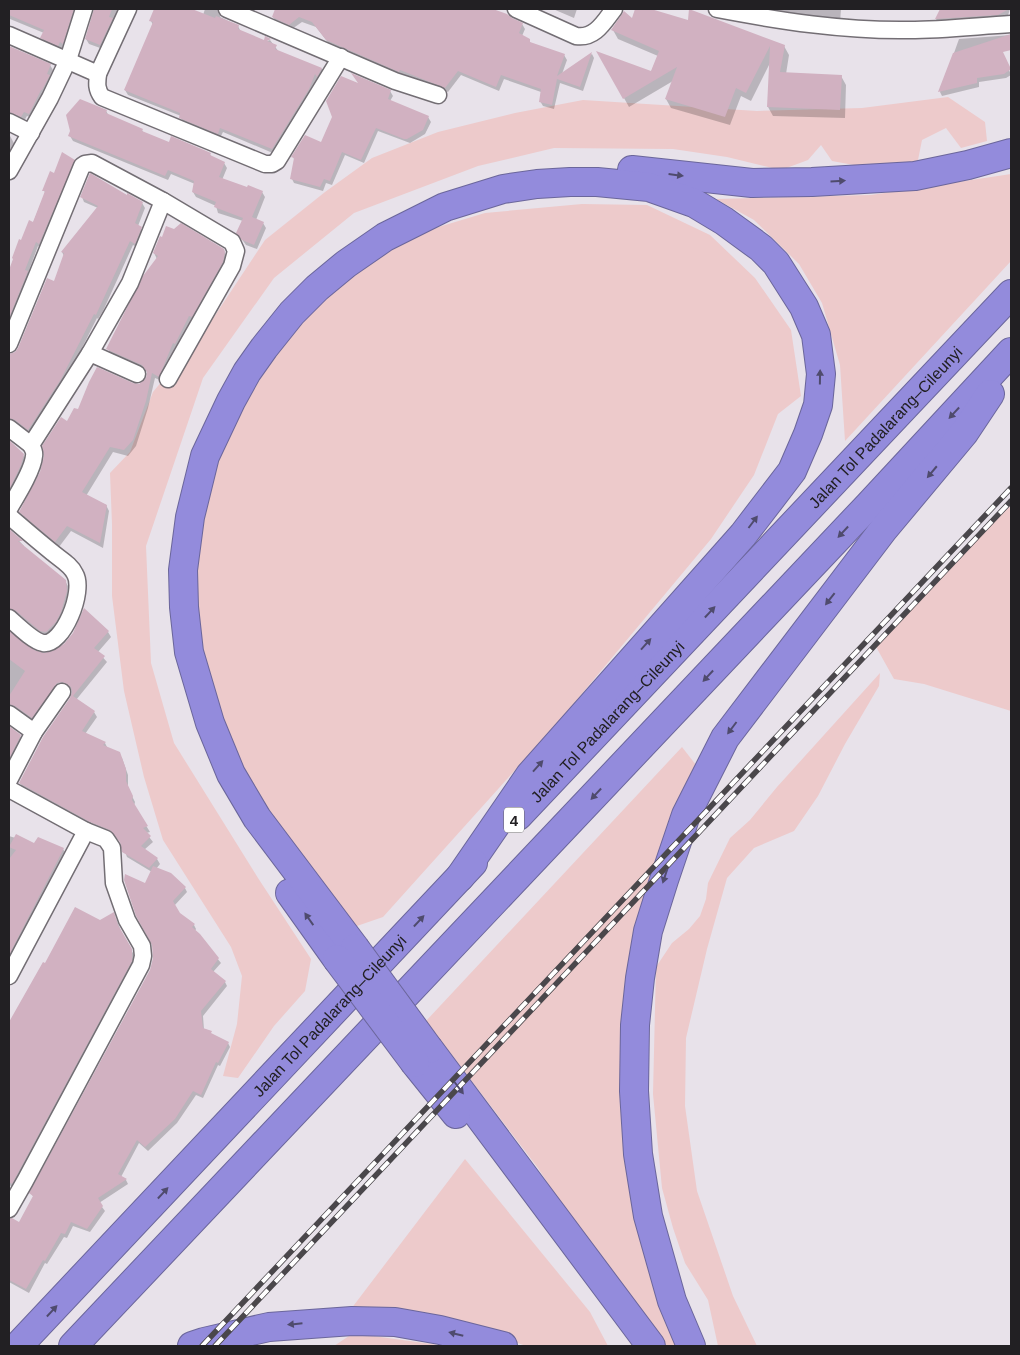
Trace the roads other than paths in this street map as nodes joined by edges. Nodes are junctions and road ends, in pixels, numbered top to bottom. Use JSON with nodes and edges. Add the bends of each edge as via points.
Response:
{"nodes":[{"id":1,"x":84,"y":9,"type":"edge"},
{"id":2,"x":128,"y":9,"type":"edge"},
{"id":3,"x":227,"y":9,"type":"edge"},
{"id":4,"x":516,"y":9,"type":"edge"},
{"id":5,"x":614,"y":9,"type":"edge"},
{"id":6,"x":717,"y":9,"type":"edge"},
{"id":7,"x":1011,"y":24,"type":"edge"},
{"id":8,"x":9,"y":35,"type":"edge"},
{"id":9,"x":342,"y":57,"type":"junction"},
{"id":10,"x":68,"y":60,"type":"junction"},
{"id":11,"x":98,"y":74,"type":"junction"},
{"id":12,"x":438,"y":95,"type":"dead end"},
{"id":13,"x":9,"y":122,"type":"edge"},
{"id":14,"x":31,"y":133,"type":"junction"},
{"id":15,"x":1011,"y":153,"type":"edge"},
{"id":16,"x":9,"y":170,"type":"edge"},
{"id":17,"x":164,"y":201,"type":"junction"},
{"id":18,"x":1011,"y":294,"type":"edge"},
{"id":19,"x":9,"y":344,"type":"edge"},
{"id":20,"x":1011,"y":352,"type":"edge"},
{"id":21,"x":90,"y":354,"type":"junction"},
{"id":22,"x":1011,"y":362,"type":"edge"},
{"id":23,"x":137,"y":374,"type":"dead end"},
{"id":24,"x":168,"y":379,"type":"dead end"},
{"id":25,"x":9,"y":428,"type":"edge"},
{"id":26,"x":31,"y":445,"type":"junction"},
{"id":27,"x":9,"y":509,"type":"edge"},
{"id":28,"x":9,"y":516,"type":"edge"},
{"id":29,"x":9,"y":618,"type":"edge"},
{"id":30,"x":62,"y":692,"type":"dead end"},
{"id":31,"x":9,"y":714,"type":"edge"},
{"id":32,"x":34,"y":732,"type":"junction"},
{"id":33,"x":9,"y":780,"type":"edge"},
{"id":34,"x":9,"y":789,"type":"edge"},
{"id":35,"x":86,"y":831,"type":"junction"},
{"id":36,"x":460,"y":877,"type":"junction"},
{"id":37,"x":346,"y":953,"type":"junction"},
{"id":38,"x":9,"y":976,"type":"edge"},
{"id":39,"x":422,"y":1056,"type":"junction"},
{"id":40,"x":9,"y":1209,"type":"edge"},
{"id":41,"x":18,"y":1346,"type":"edge"},
{"id":42,"x":73,"y":1346,"type":"edge"},
{"id":43,"x":192,"y":1346,"type":"edge"},
{"id":44,"x":503,"y":1346,"type":"edge"},
{"id":45,"x":636,"y":1346,"type":"edge"},
{"id":46,"x":651,"y":1346,"type":"edge"},
{"id":47,"x":691,"y":1346,"type":"edge"}],
"edges":[{"from":1,"to":10,"type":"street"},
{"from":2,"to":11,"type":"street"},
{"from":3,"to":9,"type":"street"},
{"from":4,"to":5,"type":"street","via":[[583,37],[600,28]]},
{"from":6,"to":7,"type":"street","via":[[831,27],[909,30]]},
{"from":8,"to":10,"type":"street"},
{"from":9,"to":11,"type":"street","via":[[277,161],[272,164],[265,164],[102,97],[98,92]]},
{"from":9,"to":12,"type":"street","via":[[395,81]]},
{"from":10,"to":11,"type":"street"},
{"from":10,"to":14,"type":"street"},
{"from":13,"to":14,"type":"street"},
{"from":14,"to":16,"type":"street"},
{"from":37,"to":15,"type":"highway","one_way":true,"via":[[275,871],[226,794],[198,725],[182,670],[174,615],[172,577],[181,497],[198,443],[223,390],[265,327],[294,293],[360,241],[422,204],[472,184],[520,173],[581,169],[634,170],[752,183],[866,180],[915,176]]},
{"from":17,"to":19,"type":"street","via":[[95,165],[88,163],[82,166]]},
{"from":17,"to":21,"type":"street","via":[[130,283]]},
{"from":17,"to":24,"type":"street","via":[[232,242],[236,251],[232,266]]},
{"from":36,"to":18,"type":"highway","name":"Jalan Tol Padalarang–Cileunyi","number":"4","one_way":true},
{"from":20,"to":42,"type":"highway","one_way":true},
{"from":21,"to":23,"type":"street"},
{"from":21,"to":26,"type":"street"},
{"from":22,"to":47,"type":"highway","one_way":true,"via":[[964,433],[883,530],[725,738],[686,814],[664,880],[648,931],[640,978],[635,1025],[634,1091],[638,1154],[648,1216],[672,1301]]},
{"from":25,"to":26,"type":"street"},
{"from":26,"to":27,"type":"street","via":[[34,459]]},
{"from":28,"to":29,"type":"street","via":[[72,569],[79,582],[74,608],[62,630],[50,642],[34,639]]},
{"from":30,"to":32,"type":"street"},
{"from":31,"to":32,"type":"street"},
{"from":32,"to":33,"type":"street"},
{"from":34,"to":35,"type":"street"},
{"from":35,"to":38,"type":"street"},
{"from":35,"to":40,"type":"street","via":[[106,838],[112,848],[114,883],[127,920],[142,946],[143,956]]},
{"from":36,"to":37,"type":"highway","one_way":true,"via":[[530,775],[743,535],[792,471],[818,405],[821,374],[816,335],[804,307],[776,263],[762,248],[724,221],[694,204],[649,187],[570,182],[503,189],[445,207],[386,237],[346,264],[292,313],[247,372],[205,456],[190,517],[183,570],[189,652],[210,724],[231,774]]},
{"from":41,"to":36,"type":"highway","name":"Jalan Tol Padalarang–Cileunyi","number":"4","one_way":true},
{"from":37,"to":39,"type":"highway","bridge":true},
{"from":39,"to":45,"type":"highway"},
{"from":39,"to":46,"type":"highway","one_way":true},
{"from":44,"to":43,"type":"highway","one_way":true,"via":[[395,1322],[352,1321],[269,1327]]}]}
